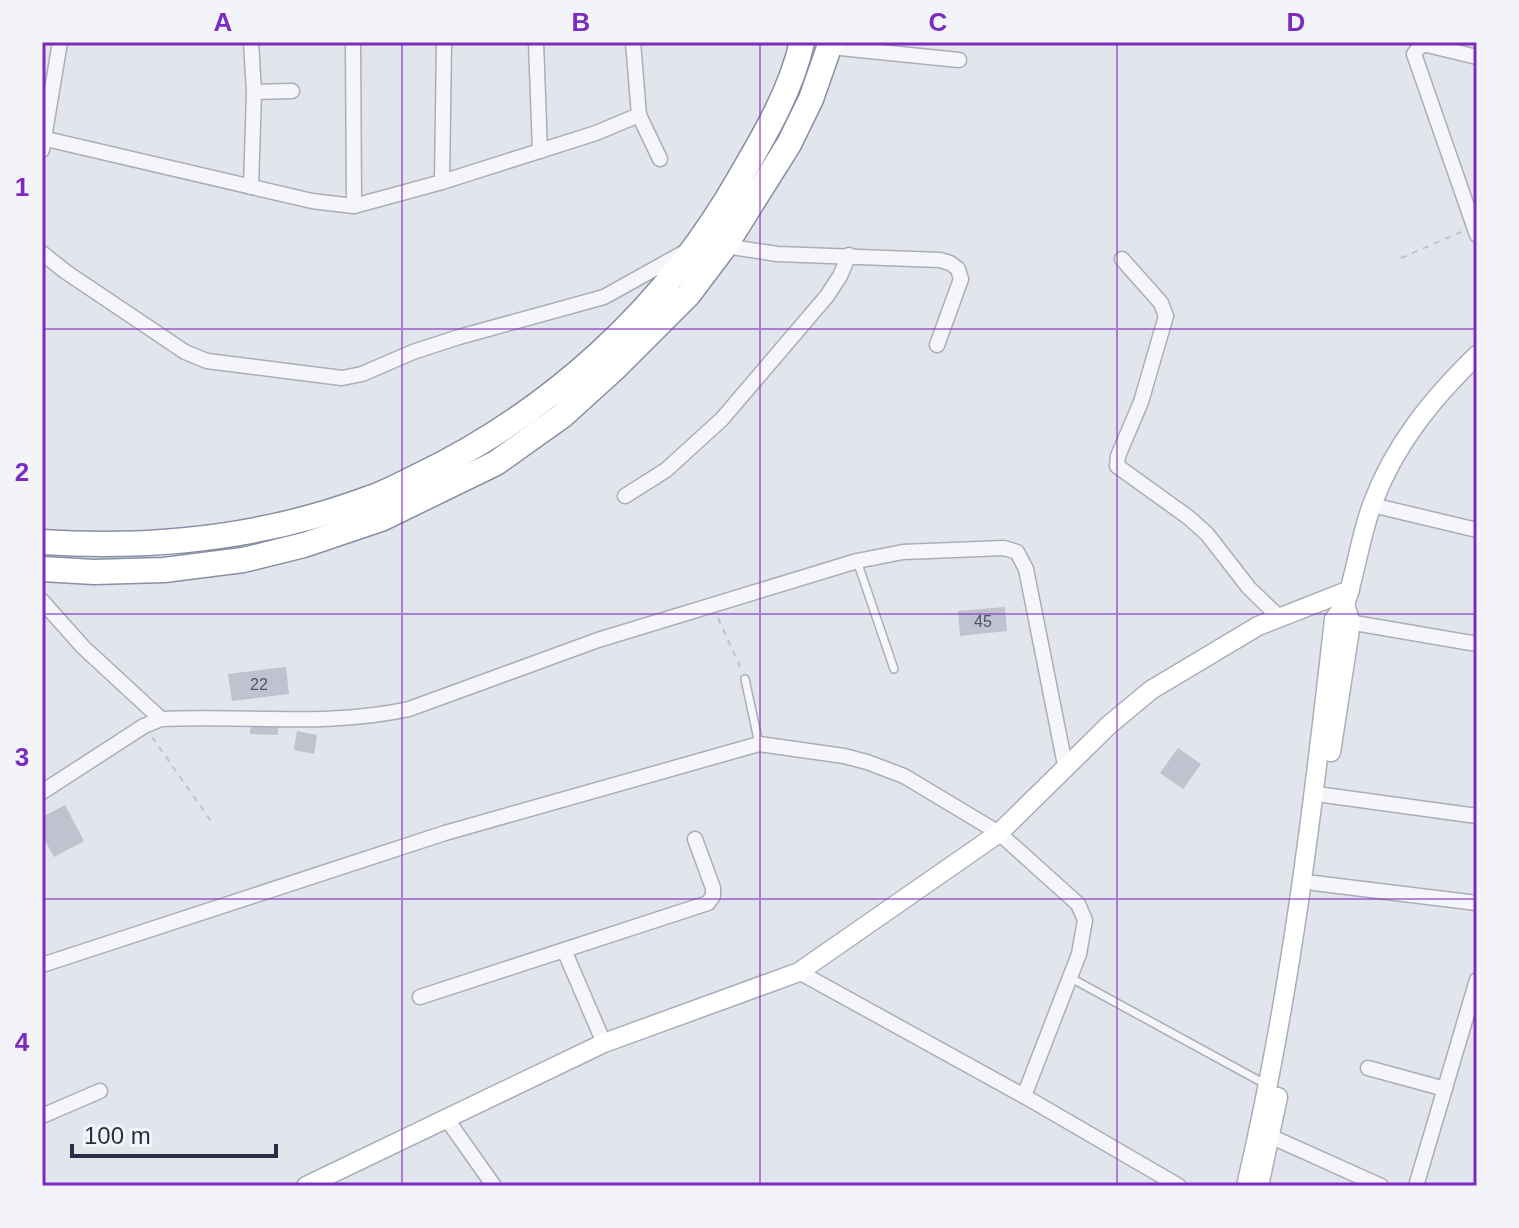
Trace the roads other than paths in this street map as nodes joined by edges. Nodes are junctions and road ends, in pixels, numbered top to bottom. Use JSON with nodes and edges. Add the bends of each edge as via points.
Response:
{"nodes":[{"id":1,"x":60,"y":42,"type":"edge"},
{"id":2,"x":251,"y":42,"type":"edge"},
{"id":3,"x":353,"y":42,"type":"edge"},
{"id":4,"x":444,"y":42,"type":"edge"},
{"id":5,"x":536,"y":42,"type":"edge"},
{"id":6,"x":633,"y":42,"type":"edge"},
{"id":7,"x":802,"y":42,"type":"edge"},
{"id":8,"x":830,"y":44,"type":"edge"},
{"id":9,"x":1477,"y":57,"type":"edge"},
{"id":10,"x":959,"y":60,"type":"dead end"},
{"id":11,"x":292,"y":91,"type":"dead end"},
{"id":12,"x":254,"y":92,"type":"junction"},
{"id":13,"x":639,"y":115,"type":"junction"},
{"id":14,"x":43,"y":142,"type":"edge"},
{"id":15,"x":540,"y":151,"type":"junction"},
{"id":16,"x":660,"y":159,"type":"dead end"},
{"id":17,"x":442,"y":182,"type":"junction"},
{"id":18,"x":251,"y":187,"type":"junction"},
{"id":19,"x":1470,"y":196,"type":"edge"},
{"id":20,"x":354,"y":206,"type":"junction"},
{"id":21,"x":1475,"y":231,"type":"edge"},
{"id":22,"x":698,"y":245,"type":"junction"},
{"id":23,"x":725,"y":246,"type":"junction"},
{"id":24,"x":42,"y":253,"type":"edge"},
{"id":25,"x":849,"y":255,"type":"junction"},
{"id":26,"x":1122,"y":259,"type":"dead end"},
{"id":27,"x":937,"y":345,"type":"dead end"},
{"id":28,"x":1477,"y":355,"type":"edge"},
{"id":29,"x":625,"y":496,"type":"dead end"},
{"id":30,"x":1372,"y":505,"type":"junction"},
{"id":31,"x":1477,"y":530,"type":"edge"},
{"id":32,"x":42,"y":542,"type":"edge"},
{"id":33,"x":857,"y":561,"type":"junction"},
{"id":34,"x":42,"y":569,"type":"edge"},
{"id":35,"x":42,"y":601,"type":"edge"},
{"id":36,"x":1345,"y":609,"type":"junction"},
{"id":37,"x":1279,"y":617,"type":"junction"},
{"id":38,"x":1477,"y":644,"type":"edge"},
{"id":39,"x":894,"y":669,"type":"dead end"},
{"id":40,"x":745,"y":679,"type":"road end"},
{"id":41,"x":161,"y":719,"type":"junction"},
{"id":42,"x":759,"y":744,"type":"junction"},
{"id":43,"x":1066,"y":770,"type":"junction"},
{"id":44,"x":42,"y":792,"type":"edge"},
{"id":45,"x":1324,"y":795,"type":"junction"},
{"id":46,"x":1477,"y":816,"type":"edge"},
{"id":47,"x":999,"y":833,"type":"junction"},
{"id":48,"x":695,"y":839,"type":"dead end"},
{"id":49,"x":1314,"y":883,"type":"junction"},
{"id":50,"x":1477,"y":903,"type":"edge"},
{"id":51,"x":564,"y":950,"type":"junction"},
{"id":52,"x":42,"y":965,"type":"edge"},
{"id":53,"x":799,"y":972,"type":"junction"},
{"id":54,"x":1071,"y":978,"type":"junction"},
{"id":55,"x":1477,"y":980,"type":"edge"},
{"id":56,"x":420,"y":997,"type":"dead end"},
{"id":57,"x":604,"y":1043,"type":"junction"},
{"id":58,"x":1368,"y":1068,"type":"dead end"},
{"id":59,"x":1269,"y":1086,"type":"junction"},
{"id":60,"x":1445,"y":1089,"type":"junction"},
{"id":61,"x":100,"y":1091,"type":"dead end"},
{"id":62,"x":1024,"y":1096,"type":"junction"},
{"id":63,"x":42,"y":1116,"type":"edge"},
{"id":64,"x":446,"y":1118,"type":"junction"},
{"id":65,"x":1265,"y":1134,"type":"junction"},
{"id":66,"x":306,"y":1186,"type":"edge"},
{"id":67,"x":494,"y":1186,"type":"edge"},
{"id":68,"x":1179,"y":1186,"type":"edge"},
{"id":69,"x":1246,"y":1186,"type":"edge"},
{"id":70,"x":1259,"y":1186,"type":"edge"},
{"id":71,"x":1381,"y":1186,"type":"edge"},
{"id":72,"x":1416,"y":1186,"type":"edge"}],
"edges":[{"from":1,"to":14,"type":"street"},
{"from":2,"to":12,"type":"street"},
{"from":3,"to":20,"type":"street"},
{"from":4,"to":17,"type":"street"},
{"from":5,"to":15,"type":"street"},
{"from":6,"to":13,"type":"street"},
{"from":7,"to":22,"type":"highway","via":[[773,121]]},
{"from":8,"to":10,"type":"street"},
{"from":8,"to":23,"type":"highway","via":[[789,144]]},
{"from":9,"to":19,"type":"street","via":[[1427,45],[1414,54]]},
{"from":11,"to":12,"type":"street"},
{"from":12,"to":18,"type":"street"},
{"from":13,"to":15,"type":"street"},
{"from":13,"to":16,"type":"street"},
{"from":14,"to":18,"type":"street"},
{"from":15,"to":17,"type":"street"},
{"from":17,"to":20,"type":"street"},
{"from":18,"to":20,"type":"street"},
{"from":19,"to":21,"type":"street"},
{"from":22,"to":24,"type":"street","via":[[604,297],[459,337],[342,378],[196,357]]},
{"from":22,"to":32,"type":"highway","via":[[624,330],[538,405],[462,455],[371,498],[202,539]]},
{"from":23,"to":25,"type":"street","via":[[777,254]]},
{"from":23,"to":34,"type":"highway","via":[[688,295],[562,416],[496,463],[381,519],[304,545],[193,568]]},
{"from":25,"to":27,"type":"street","via":[[940,260],[958,269],[958,292]]},
{"from":25,"to":29,"type":"street","via":[[827,296],[722,419],[666,470]]},
{"from":26,"to":37,"type":"street","via":[[1166,316],[1117,466],[1207,534]]},
{"from":28,"to":30,"type":"street","via":[[1410,430]]},
{"from":30,"to":31,"type":"street"},
{"from":30,"to":36,"type":"street"},
{"from":33,"to":39,"type":"lane"},
{"from":33,"to":41,"type":"street","via":[[598,640],[409,709],[342,719]]},
{"from":33,"to":43,"type":"street","via":[[903,552],[1004,548],[1019,555]]},
{"from":35,"to":41,"type":"street"},
{"from":36,"to":37,"type":"street"},
{"from":36,"to":38,"type":"street"},
{"from":36,"to":45,"type":"street"},
{"from":36,"to":59,"type":"street"},
{"from":37,"to":43,"type":"street","via":[[1151,690]]},
{"from":40,"to":42,"type":"lane"},
{"from":41,"to":44,"type":"street"},
{"from":42,"to":47,"type":"street","via":[[867,762],[934,792]]},
{"from":42,"to":52,"type":"street","via":[[445,833]]},
{"from":43,"to":47,"type":"street"},
{"from":45,"to":46,"type":"street"},
{"from":45,"to":49,"type":"street"},
{"from":47,"to":53,"type":"street"},
{"from":47,"to":54,"type":"street","via":[[1078,904],[1085,920]]},
{"from":48,"to":51,"type":"street","via":[[713,888],[708,903]]},
{"from":49,"to":50,"type":"street"},
{"from":49,"to":65,"type":"street"},
{"from":51,"to":56,"type":"street"},
{"from":51,"to":57,"type":"street"},
{"from":53,"to":57,"type":"street"},
{"from":53,"to":62,"type":"street"},
{"from":54,"to":59,"type":"lane"},
{"from":54,"to":62,"type":"street"},
{"from":55,"to":60,"type":"street"},
{"from":57,"to":64,"type":"street"},
{"from":58,"to":60,"type":"street"},
{"from":59,"to":65,"type":"street"},
{"from":60,"to":72,"type":"street"},
{"from":61,"to":63,"type":"street"},
{"from":62,"to":68,"type":"street"},
{"from":64,"to":66,"type":"street"},
{"from":64,"to":67,"type":"street"},
{"from":65,"to":69,"type":"street"},
{"from":65,"to":70,"type":"street"},
{"from":65,"to":71,"type":"street"}]}
